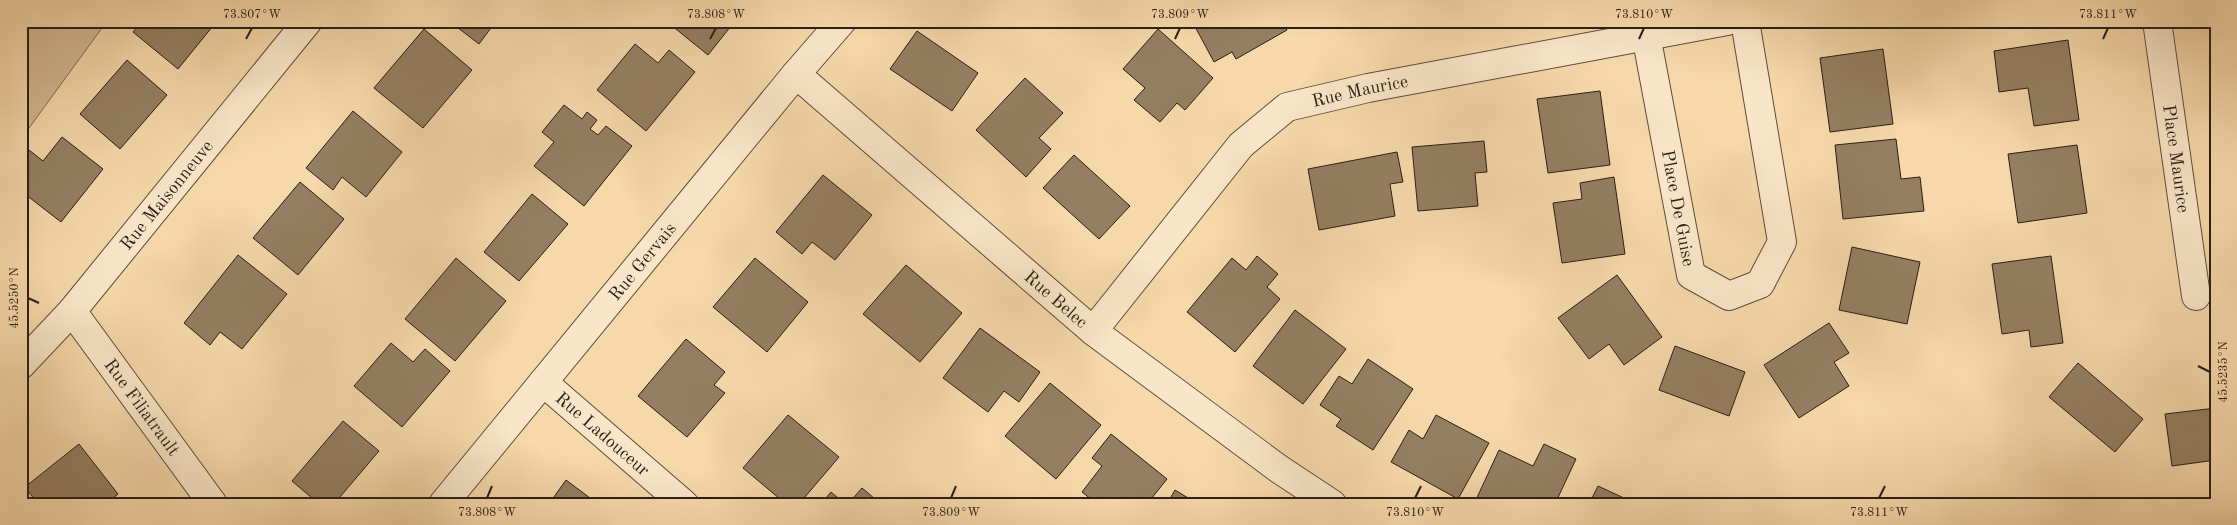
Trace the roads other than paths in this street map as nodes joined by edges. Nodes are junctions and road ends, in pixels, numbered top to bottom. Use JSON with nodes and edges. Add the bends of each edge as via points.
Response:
{"nodes":[{"id":1,"x":308,"y":21,"type":"edge"},
{"id":2,"x":842,"y":21,"type":"edge"},
{"id":3,"x":1727,"y":21,"type":"edge"},
{"id":4,"x":1745,"y":21,"type":"edge"},
{"id":5,"x":2157,"y":21,"type":"edge"},
{"id":6,"x":1646,"y":35,"type":"junction"},
{"id":7,"x":796,"y":74,"type":"junction"},
{"id":8,"x":2196,"y":296,"type":"dead end"},
{"id":9,"x":72,"y":311,"type":"junction"},
{"id":10,"x":1093,"y":331,"type":"junction"},
{"id":11,"x":21,"y":365,"type":"edge"},
{"id":12,"x":544,"y":382,"type":"junction"},
{"id":13,"x":213,"y":504,"type":"edge"},
{"id":14,"x":443,"y":504,"type":"edge"},
{"id":15,"x":684,"y":504,"type":"edge"},
{"id":16,"x":1332,"y":504,"type":"edge"}],
"edges":[{"from":1,"to":9,"type":"street","name":"Rue Maisonneuve"},
{"from":2,"to":7,"type":"street","name":"Rue Gervais"},
{"from":3,"to":6,"type":"street","name":"Rue Maurice"},
{"from":4,"to":6,"type":"street","name":"Place De Guise","via":[[1782,242],[1760,284],[1729,296],[1691,275]]},
{"from":5,"to":8,"type":"street","name":"Place Maurice"},
{"from":6,"to":10,"type":"street","name":"Rue Maurice","via":[[1368,88],[1287,107],[1241,146]]},
{"from":7,"to":10,"type":"street","name":"Rue Belec"},
{"from":7,"to":12,"type":"street","name":"Rue Gervais"},
{"from":9,"to":11,"type":"street","name":"Rue Maisonneuve"},
{"from":9,"to":13,"type":"street","name":"Rue Filiatrault"},
{"from":10,"to":16,"type":"street","name":"Rue Belec","via":[[1279,469]]},
{"from":12,"to":14,"type":"street","name":"Rue Gervais"},
{"from":12,"to":15,"type":"street","name":"Rue Ladouceur"}]}
